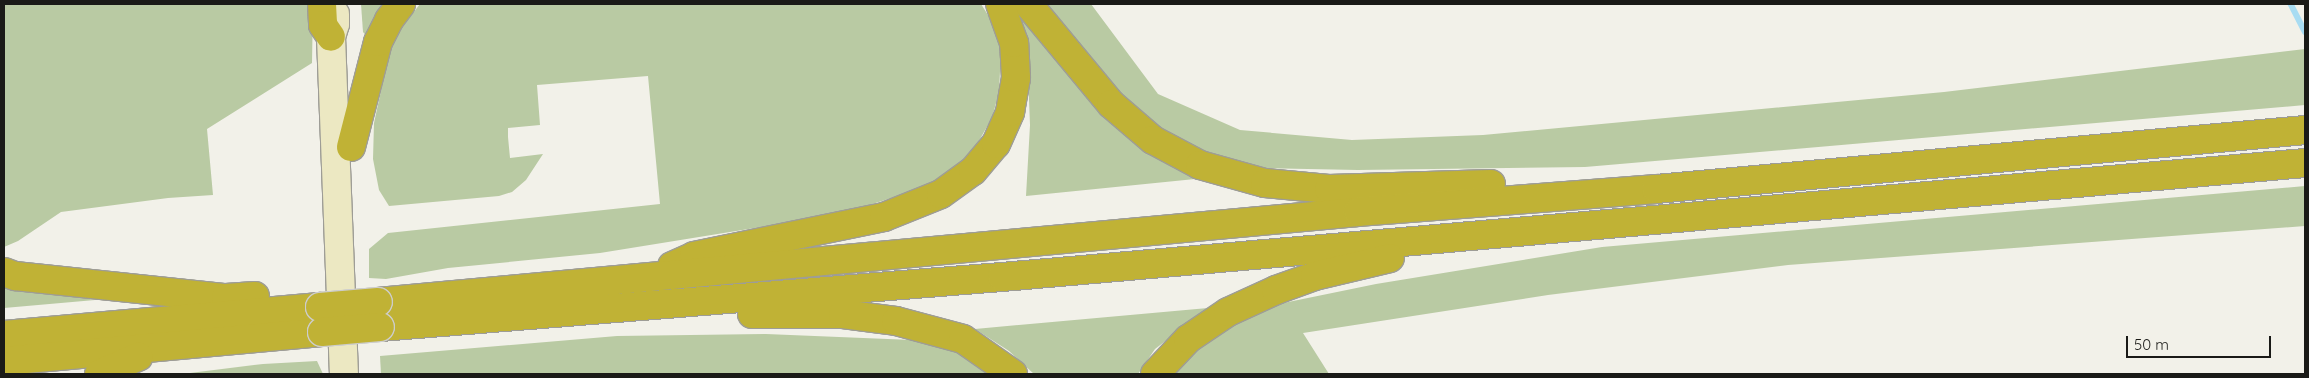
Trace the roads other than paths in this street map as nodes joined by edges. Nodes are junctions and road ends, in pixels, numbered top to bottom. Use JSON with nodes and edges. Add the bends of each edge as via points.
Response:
{"nodes":[{"id":1,"x":322,"y":4,"type":"edge"},
{"id":2,"x":334,"y":4,"type":"edge"},
{"id":3,"x":344,"y":4,"type":"edge"},
{"id":4,"x":401,"y":4,"type":"edge"},
{"id":5,"x":1000,"y":4,"type":"edge"},
{"id":6,"x":1028,"y":4,"type":"edge"},
{"id":7,"x":331,"y":37,"type":"junction"},
{"id":8,"x":2305,"y":130,"type":"edge"},
{"id":9,"x":351,"y":147,"type":"junction"},
{"id":10,"x":2305,"y":163,"type":"edge"},
{"id":11,"x":1656,"y":189,"type":"junction"},
{"id":12,"x":1490,"y":234,"type":"junction"},
{"id":13,"x":4,"y":272,"type":"edge"},
{"id":14,"x":645,"y":279,"type":"junction"},
{"id":15,"x":678,"y":303,"type":"junction"},
{"id":16,"x":277,"y":310,"type":"junction"},
{"id":17,"x":379,"y":315,"type":"junction"},
{"id":18,"x":321,"y":319,"type":"junction"},
{"id":19,"x":4,"y":335,"type":"edge"},
{"id":20,"x":157,"y":348,"type":"junction"},
{"id":21,"x":4,"y":361,"type":"edge"},
{"id":22,"x":99,"y":374,"type":"edge"},
{"id":23,"x":344,"y":374,"type":"edge"},
{"id":24,"x":360,"y":374,"type":"edge"},
{"id":25,"x":1013,"y":374,"type":"edge"},
{"id":26,"x":1155,"y":374,"type":"edge"}],
"edges":[{"from":1,"to":7,"type":"highway","via":[[323,25]]},
{"from":2,"to":7,"type":"main road","via":[[335,24]]},
{"from":3,"to":9,"type":"main road"},
{"from":4,"to":9,"type":"highway","via":[[378,42]]},
{"from":5,"to":14,"type":"highway","via":[[1014,43],[1016,78],[1010,112],[996,144],[973,171],[941,194],[884,217],[694,256]]},
{"from":6,"to":11,"type":"highway","via":[[1111,104],[1153,140],[1200,165],[1232,175],[1265,183],[1329,189],[1485,184],[1595,176]]},
{"from":7,"to":23,"type":"main road"},
{"from":8,"to":11,"type":"highway"},
{"from":9,"to":24,"type":"main road"},
{"from":10,"to":12,"type":"highway"},
{"from":11,"to":14,"type":"highway","via":[[1338,214]]},
{"from":12,"to":15,"type":"highway"},
{"from":12,"to":26,"type":"highway","via":[[1409,255],[1362,263],[1276,290],[1228,312],[1188,339]]},
{"from":13,"to":16,"type":"highway","via":[[14,276],[226,298],[254,296]]},
{"from":14,"to":17,"type":"highway"},
{"from":15,"to":17,"type":"highway"},
{"from":15,"to":25,"type":"highway","via":[[712,316],[843,314],[896,321],[963,339]]},
{"from":16,"to":18,"type":"highway"},
{"from":16,"to":19,"type":"highway"},
{"from":17,"to":18,"type":"highway","bridge":true},
{"from":18,"to":20,"type":"highway"},
{"from":20,"to":21,"type":"highway"},
{"from":20,"to":22,"type":"highway"}]}
